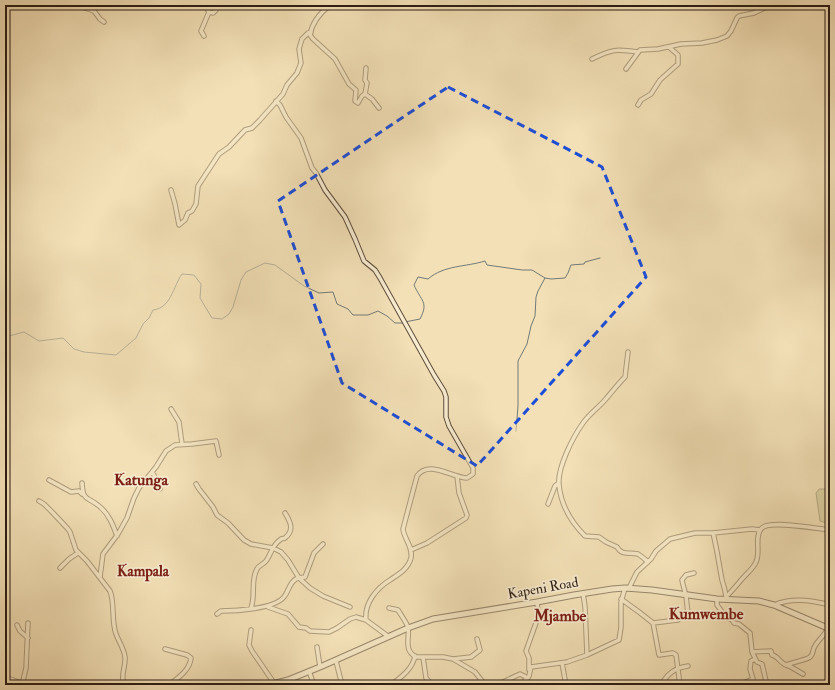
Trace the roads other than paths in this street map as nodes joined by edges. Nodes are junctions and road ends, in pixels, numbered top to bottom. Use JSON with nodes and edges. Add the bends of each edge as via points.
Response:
{"nodes":[{"id":1,"x":80,"y":5,"type":"edge"},
{"id":2,"x":205,"y":5,"type":"edge"},
{"id":3,"x":216,"y":5,"type":"edge"},
{"id":4,"x":330,"y":5,"type":"edge"},
{"id":5,"x":771,"y":5,"type":"edge"},
{"id":6,"x":209,"y":12,"type":"junction"},
{"id":7,"x":104,"y":22,"type":"dead end"},
{"id":8,"x":311,"y":32,"type":"junction"},
{"id":9,"x":204,"y":36,"type":"dead end"},
{"id":10,"x":669,"y":47,"type":"junction"},
{"id":11,"x":638,"y":52,"type":"junction"},
{"id":12,"x":592,"y":59,"type":"dead end"},
{"id":13,"x":366,"y":68,"type":"dead end"},
{"id":14,"x":626,"y":69,"type":"dead end"},
{"id":15,"x":365,"y":94,"type":"junction"},
{"id":16,"x":276,"y":102,"type":"junction"},
{"id":17,"x":638,"y":105,"type":"dead end"},
{"id":18,"x":379,"y":108,"type":"dead end"},
{"id":19,"x":171,"y":190,"type":"dead end"},
{"id":20,"x":628,"y":352,"type":"dead end"},
{"id":21,"x":171,"y":409,"type":"dead end"},
{"id":22,"x":182,"y":444,"type":"junction"},
{"id":23,"x":219,"y":455,"type":"dead end"},
{"id":24,"x":152,"y":472,"type":"junction"},
{"id":25,"x":456,"y":476,"type":"junction"},
{"id":26,"x":49,"y":480,"type":"dead end"},
{"id":27,"x":82,"y":483,"type":"dead end"},
{"id":28,"x":559,"y":483,"type":"junction"},
{"id":29,"x":196,"y":484,"type":"dead end"},
{"id":30,"x":160,"y":489,"type":"dead end"},
{"id":31,"x":82,"y":494,"type":"junction"},
{"id":32,"x":39,"y":501,"type":"dead end"},
{"id":33,"x":548,"y":504,"type":"dead end"},
{"id":34,"x":284,"y":513,"type":"dead end"},
{"id":35,"x":760,"y":530,"type":"junction"},
{"id":36,"x":830,"y":530,"type":"edge"},
{"id":37,"x":713,"y":533,"type":"junction"},
{"id":38,"x":117,"y":536,"type":"junction"},
{"id":39,"x":323,"y":544,"type":"dead end"},
{"id":40,"x":273,"y":548,"type":"junction"},
{"id":41,"x":411,"y":550,"type":"junction"},
{"id":42,"x":78,"y":553,"type":"junction"},
{"id":43,"x":648,"y":562,"type":"junction"},
{"id":44,"x":60,"y":568,"type":"dead end"},
{"id":45,"x":694,"y":573,"type":"dead end"},
{"id":46,"x":100,"y":577,"type":"junction"},
{"id":47,"x":299,"y":578,"type":"junction"},
{"id":48,"x":627,"y":588,"type":"junction"},
{"id":49,"x":583,"y":593,"type":"junction"},
{"id":50,"x":686,"y":595,"type":"junction"},
{"id":51,"x":726,"y":598,"type":"junction"},
{"id":52,"x":621,"y":599,"type":"junction"},
{"id":53,"x":717,"y":599,"type":"junction"},
{"id":54,"x":537,"y":602,"type":"junction"},
{"id":55,"x":774,"y":605,"type":"junction"},
{"id":56,"x":830,"y":605,"type":"edge"},
{"id":57,"x":267,"y":606,"type":"junction"},
{"id":58,"x":251,"y":608,"type":"junction"},
{"id":59,"x":350,"y":608,"type":"dead end"},
{"id":60,"x":389,"y":608,"type":"dead end"},
{"id":61,"x":217,"y":614,"type":"dead end"},
{"id":62,"x":689,"y":617,"type":"dead end"},
{"id":63,"x":366,"y":620,"type":"junction"},
{"id":64,"x":678,"y":620,"type":"dead end"},
{"id":65,"x":28,"y":623,"type":"dead end"},
{"id":66,"x":652,"y":623,"type":"junction"},
{"id":67,"x":17,"y":625,"type":"dead end"},
{"id":68,"x":408,"y":628,"type":"junction"},
{"id":69,"x":829,"y":629,"type":"edge"},
{"id":70,"x":250,"y":630,"type":"dead end"},
{"id":71,"x":389,"y":637,"type":"junction"},
{"id":72,"x":28,"y":638,"type":"junction"},
{"id":73,"x":477,"y":639,"type":"dead end"},
{"id":74,"x":317,"y":647,"type":"dead end"},
{"id":75,"x":165,"y":649,"type":"dead end"},
{"id":76,"x":752,"y":652,"type":"junction"},
{"id":77,"x":588,"y":655,"type":"junction"},
{"id":78,"x":415,"y":656,"type":"junction"},
{"id":79,"x":423,"y":657,"type":"junction"},
{"id":80,"x":453,"y":659,"type":"junction"},
{"id":81,"x":755,"y":659,"type":"junction"},
{"id":82,"x":336,"y":660,"type":"junction"},
{"id":83,"x":562,"y":663,"type":"junction"},
{"id":84,"x":786,"y":665,"type":"junction"},
{"id":85,"x":688,"y":666,"type":"dead end"},
{"id":86,"x":320,"y":667,"type":"junction"},
{"id":87,"x":678,"y":668,"type":"junction"},
{"id":88,"x":530,"y":671,"type":"junction"},
{"id":89,"x":309,"y":672,"type":"junction"},
{"id":90,"x":803,"y":674,"type":"dead end"},
{"id":91,"x":5,"y":677,"type":"edge"},
{"id":92,"x":528,"y":678,"type":"junction"},
{"id":93,"x":288,"y":680,"type":"junction"},
{"id":94,"x":766,"y":681,"type":"dead end"},
{"id":95,"x":503,"y":682,"type":"dead end"},
{"id":96,"x":24,"y":684,"type":"edge"},
{"id":97,"x":271,"y":684,"type":"edge"},
{"id":98,"x":124,"y":685,"type":"edge"},
{"id":99,"x":169,"y":685,"type":"edge"},
{"id":100,"x":291,"y":685,"type":"edge"},
{"id":101,"x":314,"y":685,"type":"edge"},
{"id":102,"x":342,"y":685,"type":"edge"},
{"id":103,"x":391,"y":685,"type":"edge"},
{"id":104,"x":432,"y":685,"type":"edge"},
{"id":105,"x":483,"y":685,"type":"edge"},
{"id":106,"x":521,"y":685,"type":"edge"},
{"id":107,"x":566,"y":685,"type":"edge"},
{"id":108,"x":661,"y":685,"type":"edge"},
{"id":109,"x":680,"y":685,"type":"edge"},
{"id":110,"x":738,"y":685,"type":"edge"}],
"edges":[{"from":1,"to":7,"type":"street","via":[[94,11]]},
{"from":2,"to":6,"type":"street"},
{"from":3,"to":6,"type":"street","via":[[213,13]]},
{"from":4,"to":8,"type":"street","via":[[314,22]]},
{"from":5,"to":10,"type":"street","via":[[754,13],[739,16],[727,36],[711,42]]},
{"from":6,"to":9,"type":"street","via":[[201,31]]},
{"from":8,"to":15,"type":"street","via":[[313,39],[335,59],[349,84],[356,90],[355,102]]},
{"from":8,"to":16,"type":"street","via":[[302,39],[301,63],[297,72]]},
{"from":10,"to":11,"type":"street"},
{"from":10,"to":17,"type":"street","via":[[678,55],[678,64]]},
{"from":11,"to":12,"type":"street","via":[[616,49]]},
{"from":11,"to":14,"type":"street"},
{"from":13,"to":15,"type":"street"},
{"from":15,"to":18,"type":"street"},
{"from":16,"to":19,"type":"street","via":[[252,128],[245,130],[219,154],[198,186],[194,208],[179,225]]},
{"from":16,"to":25,"type":"street","via":[[300,138],[312,168],[325,190],[344,217],[364,261],[375,270],[444,391],[449,426],[473,468],[473,474],[469,477]]},
{"from":20,"to":28,"type":"street","via":[[625,377],[577,432],[563,465]]},
{"from":21,"to":22,"type":"street","via":[[179,422]]},
{"from":22,"to":23,"type":"street","via":[[216,441]]},
{"from":22,"to":24,"type":"street","via":[[169,448]]},
{"from":24,"to":30,"type":"street"},
{"from":24,"to":38,"type":"street","via":[[135,494],[128,516]]},
{"from":25,"to":41,"type":"street","via":[[466,518]]},
{"from":25,"to":41,"type":"street","via":[[435,470],[424,470],[418,475],[403,529]]},
{"from":26,"to":31,"type":"street","via":[[71,492],[79,491]]},
{"from":27,"to":31,"type":"street"},
{"from":28,"to":33,"type":"street","via":[[553,490]]},
{"from":28,"to":43,"type":"street","via":[[568,514],[585,536],[598,537],[624,553],[638,554]]},
{"from":29,"to":40,"type":"street","via":[[217,515],[244,540]]},
{"from":31,"to":38,"type":"street","via":[[87,500],[100,506],[111,519]]},
{"from":32,"to":42,"type":"street","via":[[68,529]]},
{"from":34,"to":40,"type":"street","via":[[291,521],[291,529]]},
{"from":35,"to":36,"type":"street","via":[[765,525]]},
{"from":35,"to":37,"type":"street"},
{"from":35,"to":51,"type":"street","via":[[757,561]]},
{"from":37,"to":43,"type":"street","via":[[695,533],[670,540],[654,553]]},
{"from":37,"to":51,"type":"street"},
{"from":38,"to":46,"type":"street","via":[[103,554]]},
{"from":39,"to":47,"type":"street","via":[[314,553],[305,577]]},
{"from":40,"to":47,"type":"street","via":[[281,552]]},
{"from":40,"to":58,"type":"street","via":[[266,561],[257,568]]},
{"from":41,"to":63,"type":"street","via":[[411,559],[402,573],[387,582],[368,603]]},
{"from":42,"to":44,"type":"street"},
{"from":42,"to":46,"type":"street"},
{"from":43,"to":48,"type":"street","via":[[637,572]]},
{"from":45,"to":50,"type":"street","via":[[686,575],[682,580]]},
{"from":46,"to":98,"type":"street","via":[[112,595],[115,632],[125,658],[122,676]]},
{"from":47,"to":57,"type":"street","via":[[290,585],[284,598]]},
{"from":47,"to":59,"type":"street","via":[[316,592]]},
{"from":48,"to":49,"type":"main road","name":"Kapeni Road"},
{"from":48,"to":50,"type":"main road","name":"Kapeni Road"},
{"from":48,"to":52,"type":"street"},
{"from":49,"to":54,"type":"main road","name":"Kapeni Road"},
{"from":49,"to":77,"type":"street"},
{"from":50,"to":53,"type":"main road","name":"Kapeni Road"},
{"from":50,"to":62,"type":"street"},
{"from":51,"to":53,"type":"main road","name":"Kapeni Road"},
{"from":51,"to":55,"type":"main road","name":"Kapeni Road","via":[[755,600]]},
{"from":52,"to":66,"type":"street"},
{"from":52,"to":77,"type":"street","via":[[619,640]]},
{"from":53,"to":76,"type":"street","via":[[717,605],[726,616],[749,632]]},
{"from":54,"to":68,"type":"main road","name":"Kapeni Road","via":[[442,617]]},
{"from":54,"to":88,"type":"street","via":[[537,620],[526,651]]},
{"from":55,"to":56,"type":"street","via":[[810,600]]},
{"from":55,"to":69,"type":"main road","name":"Kapeni Road"},
{"from":57,"to":58,"type":"street"},
{"from":57,"to":63,"type":"street","via":[[288,614],[299,626],[310,631],[329,632],[356,617]]},
{"from":58,"to":61,"type":"street"},
{"from":60,"to":68,"type":"street","via":[[398,610]]},
{"from":63,"to":71,"type":"street"},
{"from":64,"to":66,"type":"street"},
{"from":65,"to":72,"type":"street"},
{"from":66,"to":87,"type":"street","via":[[659,655],[675,654]]},
{"from":67,"to":72,"type":"street"},
{"from":68,"to":71,"type":"main road","name":"Kapeni Road"},
{"from":68,"to":78,"type":"street","via":[[408,646]]},
{"from":69,"to":84,"type":"street","via":[[815,646],[810,657]]},
{"from":70,"to":97,"type":"street","via":[[249,645]]},
{"from":71,"to":82,"type":"main road","name":"Kapeni Road"},
{"from":72,"to":96,"type":"street"},
{"from":73,"to":80,"type":"street","via":[[480,650],[471,657]]},
{"from":74,"to":86,"type":"street"},
{"from":75,"to":99,"type":"street","via":[[187,654],[191,658],[182,675]]},
{"from":76,"to":81,"type":"street"},
{"from":76,"to":84,"type":"street","via":[[771,651],[772,655]]},
{"from":77,"to":83,"type":"street"},
{"from":78,"to":79,"type":"street"},
{"from":78,"to":103,"type":"street","via":[[412,666]]},
{"from":79,"to":80,"type":"street"},
{"from":79,"to":104,"type":"street","via":[[426,678]]},
{"from":80,"to":105,"type":"street","via":[[475,672]]},
{"from":81,"to":94,"type":"street","via":[[762,664]]},
{"from":81,"to":110,"type":"street","via":[[751,661],[750,669],[753,679]]},
{"from":82,"to":86,"type":"main road","name":"Kapeni Road"},
{"from":82,"to":102,"type":"street"},
{"from":83,"to":88,"type":"street","via":[[532,667]]},
{"from":83,"to":107,"type":"street"},
{"from":84,"to":90,"type":"street"},
{"from":85,"to":87,"type":"street"},
{"from":86,"to":89,"type":"main road","name":"Kapeni Road"},
{"from":87,"to":108,"type":"street","via":[[666,676]]},
{"from":87,"to":109,"type":"street"},
{"from":88,"to":92,"type":"street"},
{"from":89,"to":93,"type":"main road","name":"Kapeni Road"},
{"from":89,"to":101,"type":"street"},
{"from":91,"to":96,"type":"street"},
{"from":92,"to":95,"type":"street","via":[[520,674]]},
{"from":92,"to":106,"type":"street"},
{"from":93,"to":97,"type":"main road","name":"Kapeni Road"},
{"from":93,"to":100,"type":"street"}]}
